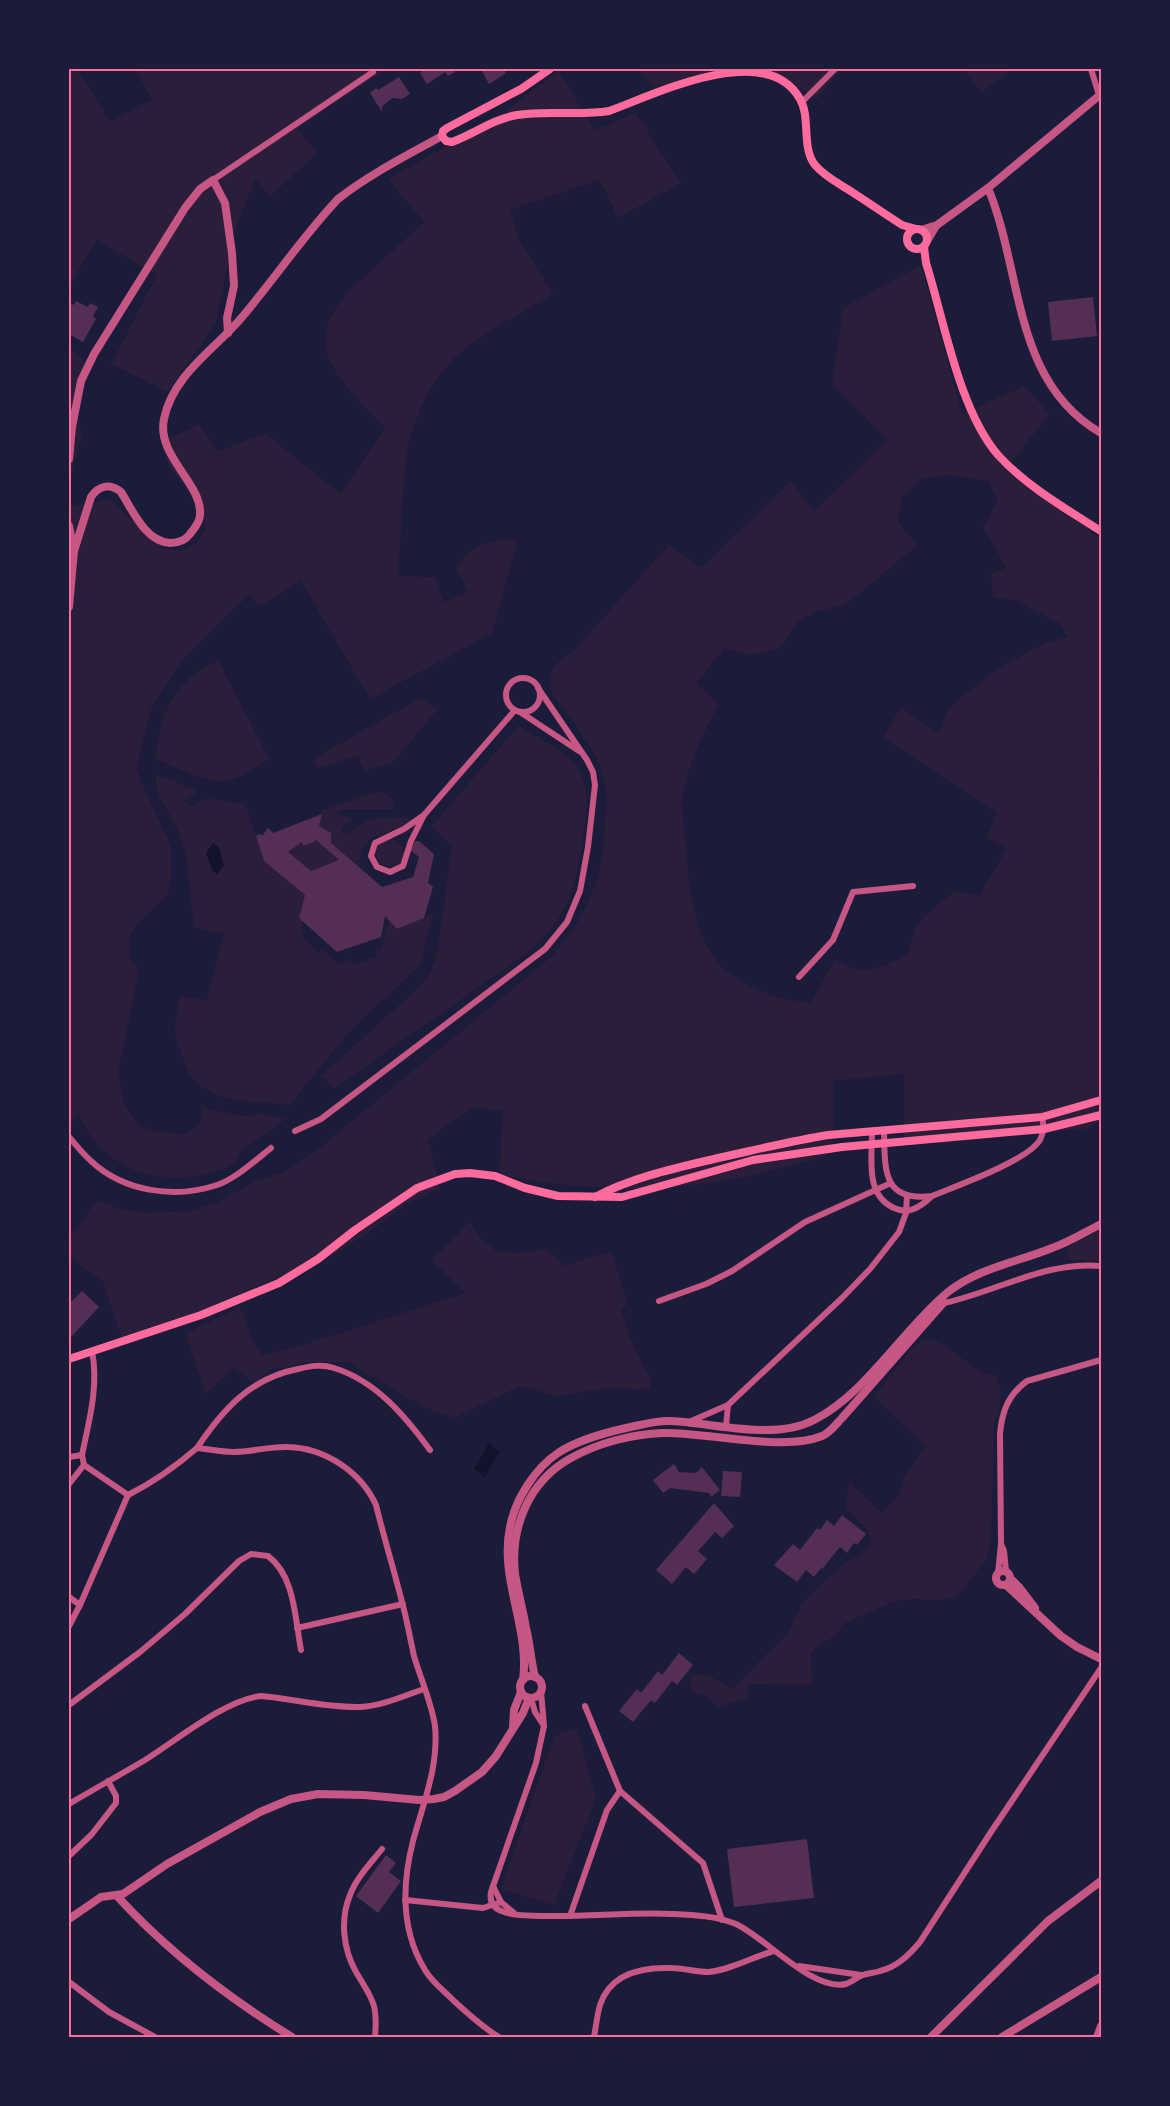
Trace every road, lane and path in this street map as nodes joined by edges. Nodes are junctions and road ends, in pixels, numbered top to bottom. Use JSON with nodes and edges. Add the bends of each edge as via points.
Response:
{"nodes":[{"id":1,"x":550,"y":69,"type":"edge"},
{"id":2,"x":835,"y":69,"type":"edge"},
{"id":3,"x":1091,"y":69,"type":"edge"},
{"id":4,"x":373,"y":72,"type":"dead end"},
{"id":5,"x":1100,"y":94,"type":"edge"},
{"id":6,"x":802,"y":102,"type":"junction"},
{"id":7,"x":442,"y":136,"type":"junction"},
{"id":8,"x":213,"y":180,"type":"junction"},
{"id":9,"x":988,"y":188,"type":"junction"},
{"id":10,"x":902,"y":225,"type":"junction"},
{"id":11,"x":937,"y":225,"type":"junction"},
{"id":12,"x":918,"y":229,"type":"junction"},
{"id":13,"x":907,"y":238,"type":"junction"},
{"id":14,"x":922,"y":246,"type":"junction"},
{"id":15,"x":228,"y":333,"type":"junction"},
{"id":16,"x":1101,"y":433,"type":"edge"},
{"id":17,"x":69,"y":459,"type":"edge"},
{"id":18,"x":69,"y":526,"type":"edge"},
{"id":19,"x":1101,"y":531,"type":"edge"},
{"id":20,"x":74,"y":550,"type":"junction"},
{"id":21,"x":69,"y":607,"type":"edge"},
{"id":22,"x":538,"y":687,"type":"junction"},
{"id":23,"x":517,"y":711,"type":"junction"},
{"id":24,"x":583,"y":754,"type":"junction"},
{"id":25,"x":424,"y":815,"type":"junction"},
{"id":26,"x":912,"y":886,"type":"dead end"},
{"id":27,"x":799,"y":977,"type":"dead end"},
{"id":28,"x":1101,"y":1100,"type":"edge"},
{"id":29,"x":1101,"y":1115,"type":"edge"},
{"id":30,"x":1042,"y":1117,"type":"junction"},
{"id":31,"x":1044,"y":1129,"type":"junction"},
{"id":32,"x":295,"y":1131,"type":"dead end"},
{"id":33,"x":884,"y":1131,"type":"junction"},
{"id":34,"x":872,"y":1132,"type":"junction"},
{"id":35,"x":69,"y":1137,"type":"edge"},
{"id":36,"x":884,"y":1144,"type":"junction"},
{"id":37,"x":872,"y":1145,"type":"junction"},
{"id":38,"x":271,"y":1148,"type":"dead end"},
{"id":39,"x":886,"y":1163,"type":"junction"},
{"id":40,"x":872,"y":1165,"type":"junction"},
{"id":41,"x":891,"y":1183,"type":"junction"},
{"id":42,"x":874,"y":1191,"type":"junction"},
{"id":43,"x":900,"y":1194,"type":"junction"},
{"id":44,"x":908,"y":1196,"type":"junction"},
{"id":45,"x":932,"y":1196,"type":"junction"},
{"id":46,"x":592,"y":1198,"type":"junction"},
{"id":47,"x":891,"y":1207,"type":"junction"},
{"id":48,"x":906,"y":1211,"type":"junction"},
{"id":49,"x":1101,"y":1224,"type":"edge"},
{"id":50,"x":1101,"y":1266,"type":"edge"},
{"id":51,"x":659,"y":1301,"type":"dead end"},
{"id":52,"x":939,"y":1304,"type":"junction"},
{"id":53,"x":92,"y":1351,"type":"junction"},
{"id":54,"x":70,"y":1358,"type":"edge"},
{"id":55,"x":1101,"y":1360,"type":"edge"},
{"id":56,"x":728,"y":1405,"type":"junction"},
{"id":57,"x":689,"y":1422,"type":"junction"},
{"id":58,"x":726,"y":1426,"type":"junction"},
{"id":59,"x":578,"y":1443,"type":"junction"},
{"id":60,"x":197,"y":1448,"type":"junction"},
{"id":61,"x":430,"y":1450,"type":"dead end"},
{"id":62,"x":582,"y":1452,"type":"junction"},
{"id":63,"x":82,"y":1455,"type":"junction"},
{"id":64,"x":69,"y":1457,"type":"edge"},
{"id":65,"x":84,"y":1465,"type":"junction"},
{"id":66,"x":69,"y":1484,"type":"edge"},
{"id":67,"x":128,"y":1495,"type":"junction"},
{"id":68,"x":1001,"y":1544,"type":"junction"},
{"id":69,"x":1006,"y":1571,"type":"junction"},
{"id":70,"x":998,"y":1573,"type":"junction"},
{"id":71,"x":1009,"y":1582,"type":"junction"},
{"id":72,"x":69,"y":1597,"type":"edge"},
{"id":73,"x":403,"y":1604,"type":"junction"},
{"id":74,"x":80,"y":1605,"type":"junction"},
{"id":75,"x":69,"y":1626,"type":"edge"},
{"id":76,"x":297,"y":1628,"type":"junction"},
{"id":77,"x":301,"y":1650,"type":"dead end"},
{"id":78,"x":1101,"y":1659,"type":"edge"},
{"id":79,"x":1101,"y":1668,"type":"edge"},
{"id":80,"x":535,"y":1677,"type":"junction"},
{"id":81,"x":523,"y":1680,"type":"junction"},
{"id":82,"x":424,"y":1689,"type":"junction"},
{"id":83,"x":541,"y":1691,"type":"junction"},
{"id":84,"x":521,"y":1692,"type":"junction"},
{"id":85,"x":530,"y":1698,"type":"junction"},
{"id":86,"x":69,"y":1705,"type":"edge"},
{"id":87,"x":585,"y":1706,"type":"dead end"},
{"id":88,"x":544,"y":1726,"type":"junction"},
{"id":89,"x":513,"y":1728,"type":"junction"},
{"id":90,"x":108,"y":1781,"type":"junction"},
{"id":91,"x":620,"y":1791,"type":"junction"},
{"id":92,"x":426,"y":1800,"type":"junction"},
{"id":93,"x":69,"y":1804,"type":"edge"},
{"id":94,"x":382,"y":1849,"type":"dead end"},
{"id":95,"x":69,"y":1856,"type":"edge"},
{"id":96,"x":1101,"y":1881,"type":"edge"},
{"id":97,"x":493,"y":1886,"type":"junction"},
{"id":98,"x":117,"y":1896,"type":"junction"},
{"id":99,"x":405,"y":1900,"type":"junction"},
{"id":100,"x":501,"y":1902,"type":"junction"},
{"id":101,"x":493,"y":1906,"type":"junction"},
{"id":102,"x":517,"y":1915,"type":"junction"},
{"id":103,"x":570,"y":1916,"type":"junction"},
{"id":104,"x":69,"y":1918,"type":"edge"},
{"id":105,"x":722,"y":1920,"type":"junction"},
{"id":106,"x":774,"y":1951,"type":"junction"},
{"id":107,"x":795,"y":1965,"type":"junction"},
{"id":108,"x":861,"y":1976,"type":"junction"},
{"id":109,"x":1101,"y":1977,"type":"edge"},
{"id":110,"x":69,"y":1982,"type":"edge"},
{"id":111,"x":1101,"y":2026,"type":"edge"},
{"id":112,"x":155,"y":2037,"type":"edge"},
{"id":113,"x":292,"y":2037,"type":"edge"},
{"id":114,"x":375,"y":2037,"type":"edge"},
{"id":115,"x":499,"y":2037,"type":"edge"},
{"id":116,"x":594,"y":2037,"type":"edge"},
{"id":117,"x":931,"y":2037,"type":"edge"},
{"id":118,"x":1002,"y":2037,"type":"edge"},
{"id":119,"x":1096,"y":2037,"type":"edge"}],
"edges":[{"from":1,"to":7,"type":"main road","via":[[447,128]]},
{"from":2,"to":6,"type":"street"},
{"from":3,"to":5,"type":"street"},
{"from":4,"to":8,"type":"street"},
{"from":5,"to":9,"type":"street"},
{"from":6,"to":7,"type":"main road","via":[[784,81],[756,71],[732,71],[709,75],[609,111],[515,116],[452,141]]},
{"from":6,"to":10,"type":"main road","via":[[815,165]]},
{"from":7,"to":15,"type":"street","via":[[338,199]]},
{"from":8,"to":15,"type":"street","via":[[225,203],[232,253],[234,286],[226,318]]},
{"from":8,"to":17,"type":"street","via":[[185,208],[94,354],[81,381]]},
{"from":9,"to":11,"type":"street"},
{"from":9,"to":16,"type":"street","via":[[1034,356],[1059,399]]},
{"from":10,"to":12,"type":"main road"},
{"from":10,"to":13,"type":"main road"},
{"from":11,"to":12,"type":"street"},
{"from":11,"to":14,"type":"street"},
{"from":12,"to":13,"type":"main road"},
{"from":12,"to":14,"type":"main road","via":[[926,234]]},
{"from":13,"to":14,"type":"main road","via":[[909,246]]},
{"from":14,"to":19,"type":"main road","via":[[965,396],[986,439],[1015,472]]},
{"from":15,"to":20,"type":"street","via":[[194,365],[164,418],[162,431],[169,451],[199,504],[201,516],[195,528],[178,542],[156,539],[143,527],[121,492],[103,487],[91,497]]},
{"from":18,"to":20,"type":"street"},
{"from":20,"to":21,"type":"street"},
{"from":22,"to":23,"type":"street","via":[[537,706]]},
{"from":22,"to":23,"type":"street","via":[[522,678],[510,685],[507,699]]},
{"from":22,"to":24,"type":"street"},
{"from":23,"to":24,"type":"street"},
{"from":23,"to":25,"type":"street"},
{"from":24,"to":32,"type":"street","via":[[595,781],[589,840],[576,903],[557,936],[321,1119]]},
{"from":25,"to":25,"type":"street","via":[[375,843],[371,856],[377,867],[390,873],[403,866]]},
{"from":26,"to":27,"type":"street","via":[[853,892],[832,940]]},
{"from":28,"to":30,"type":"main road"},
{"from":29,"to":31,"type":"main road"},
{"from":30,"to":31,"type":"street"},
{"from":30,"to":33,"type":"main road"},
{"from":31,"to":36,"type":"main road"},
{"from":31,"to":45,"type":"street","via":[[1024,1154]]},
{"from":33,"to":34,"type":"main road"},
{"from":33,"to":36,"type":"street"},
{"from":34,"to":37,"type":"street"},
{"from":34,"to":46,"type":"main road","via":[[828,1135],[708,1160],[619,1184]]},
{"from":35,"to":38,"type":"street","via":[[91,1162],[118,1180],[142,1189],[179,1192],[219,1185]]},
{"from":36,"to":37,"type":"main road"},
{"from":36,"to":39,"type":"street"},
{"from":37,"to":40,"type":"street"},
{"from":37,"to":46,"type":"main road","via":[[753,1160],[622,1197]]},
{"from":39,"to":40,"type":"street"},
{"from":39,"to":41,"type":"street"},
{"from":40,"to":42,"type":"street"},
{"from":41,"to":42,"type":"street"},
{"from":41,"to":43,"type":"street"},
{"from":42,"to":47,"type":"street"},
{"from":42,"to":51,"type":"street","via":[[805,1222],[715,1280]]},
{"from":43,"to":44,"type":"street"},
{"from":43,"to":47,"type":"street"},
{"from":44,"to":45,"type":"street"},
{"from":44,"to":48,"type":"street"},
{"from":45,"to":48,"type":"street","via":[[921,1206]]},
{"from":46,"to":53,"type":"main road","via":[[558,1196],[481,1174],[455,1174],[417,1188],[279,1283],[201,1316]]},
{"from":47,"to":48,"type":"street"},
{"from":48,"to":56,"type":"street","via":[[899,1232],[870,1269]]},
{"from":49,"to":52,"type":"street","via":[[1053,1248],[988,1270],[956,1286]]},
{"from":50,"to":52,"type":"street","via":[[1053,1268],[987,1292]]},
{"from":52,"to":58,"type":"street","via":[[857,1387],[815,1420],[787,1430]]},
{"from":52,"to":62,"type":"street","via":[[824,1436],[782,1442],[681,1433],[647,1434]]},
{"from":53,"to":54,"type":"main road"},
{"from":53,"to":63,"type":"street","via":[[95,1386]]},
{"from":55,"to":68,"type":"street","via":[[1028,1381],[1006,1404],[1000,1434]]},
{"from":56,"to":57,"type":"street"},
{"from":56,"to":58,"type":"street"},
{"from":57,"to":58,"type":"street"},
{"from":57,"to":59,"type":"street","via":[[642,1425]]},
{"from":59,"to":62,"type":"street"},
{"from":59,"to":81,"type":"street","via":[[559,1452],[539,1471],[521,1496],[510,1526],[507,1561],[523,1642]]},
{"from":60,"to":61,"type":"street","via":[[217,1420],[250,1388],[284,1372],[320,1365],[346,1373],[375,1389],[406,1418]]},
{"from":60,"to":67,"type":"street","via":[[176,1467]]},
{"from":60,"to":73,"type":"street","via":[[233,1452],[301,1448],[347,1468],[369,1490]]},
{"from":62,"to":80,"type":"street","via":[[561,1463],[532,1492],[517,1530],[515,1574]]},
{"from":63,"to":64,"type":"street"},
{"from":63,"to":65,"type":"street"},
{"from":65,"to":66,"type":"street"},
{"from":65,"to":67,"type":"street"},
{"from":67,"to":74,"type":"street"},
{"from":68,"to":69,"type":"street"},
{"from":68,"to":70,"type":"street"},
{"from":69,"to":70,"type":"street"},
{"from":69,"to":71,"type":"street"},
{"from":70,"to":71,"type":"street","via":[[999,1584]]},
{"from":71,"to":78,"type":"street","via":[[1022,1590],[1043,1619],[1077,1647]]},
{"from":72,"to":74,"type":"street"},
{"from":73,"to":76,"type":"street"},
{"from":73,"to":82,"type":"street"},
{"from":74,"to":75,"type":"street"},
{"from":76,"to":77,"type":"street"},
{"from":76,"to":86,"type":"street","via":[[292,1598],[280,1568],[268,1556],[251,1554],[140,1652]]},
{"from":79,"to":108,"type":"street","via":[[921,1942],[898,1963]]},
{"from":80,"to":81,"type":"street"},
{"from":80,"to":83,"type":"street","via":[[541,1683]]},
{"from":81,"to":84,"type":"street"},
{"from":82,"to":90,"type":"street","via":[[361,1707],[251,1697]]},
{"from":82,"to":92,"type":"street","via":[[433,1715],[435,1744]]},
{"from":83,"to":85,"type":"street"},
{"from":83,"to":88,"type":"street"},
{"from":84,"to":85,"type":"street"},
{"from":84,"to":89,"type":"street"},
{"from":85,"to":88,"type":"street"},
{"from":85,"to":89,"type":"street"},
{"from":87,"to":91,"type":"street"},
{"from":88,"to":97,"type":"street","via":[[536,1763]]},
{"from":89,"to":92,"type":"street","via":[[482,1772],[444,1797]]},
{"from":90,"to":93,"type":"street"},
{"from":90,"to":95,"type":"street","via":[[116,1803]]},
{"from":91,"to":103,"type":"street","via":[[607,1810]]},
{"from":91,"to":105,"type":"street","via":[[703,1863]]},
{"from":92,"to":98,"type":"street","via":[[318,1794],[291,1799],[260,1812]]},
{"from":92,"to":99,"type":"street","via":[[407,1866]]},
{"from":94,"to":114,"type":"street","via":[[350,1893],[344,1923],[351,1964],[375,2006]]},
{"from":96,"to":117,"type":"street","via":[[1048,1922]]},
{"from":97,"to":100,"type":"street"},
{"from":97,"to":101,"type":"street"},
{"from":98,"to":104,"type":"street","via":[[102,1897]]},
{"from":98,"to":113,"type":"street","via":[[180,1958]]},
{"from":99,"to":101,"type":"street"},
{"from":99,"to":115,"type":"street","via":[[409,1928],[425,1970],[462,2009]]},
{"from":100,"to":101,"type":"street"},
{"from":100,"to":102,"type":"street"},
{"from":101,"to":102,"type":"street"},
{"from":102,"to":103,"type":"street"},
{"from":103,"to":105,"type":"street","via":[[669,1913]]},
{"from":105,"to":106,"type":"street","via":[[747,1930]]},
{"from":106,"to":107,"type":"street"},
{"from":106,"to":116,"type":"street","via":[[707,1972],[658,1968],[627,1974],[604,1997]]},
{"from":107,"to":108,"type":"street"},
{"from":107,"to":108,"type":"street","via":[[826,1983],[846,1984]]},
{"from":109,"to":118,"type":"street"},
{"from":110,"to":112,"type":"street","via":[[109,2012]]},
{"from":111,"to":119,"type":"street"}]}
